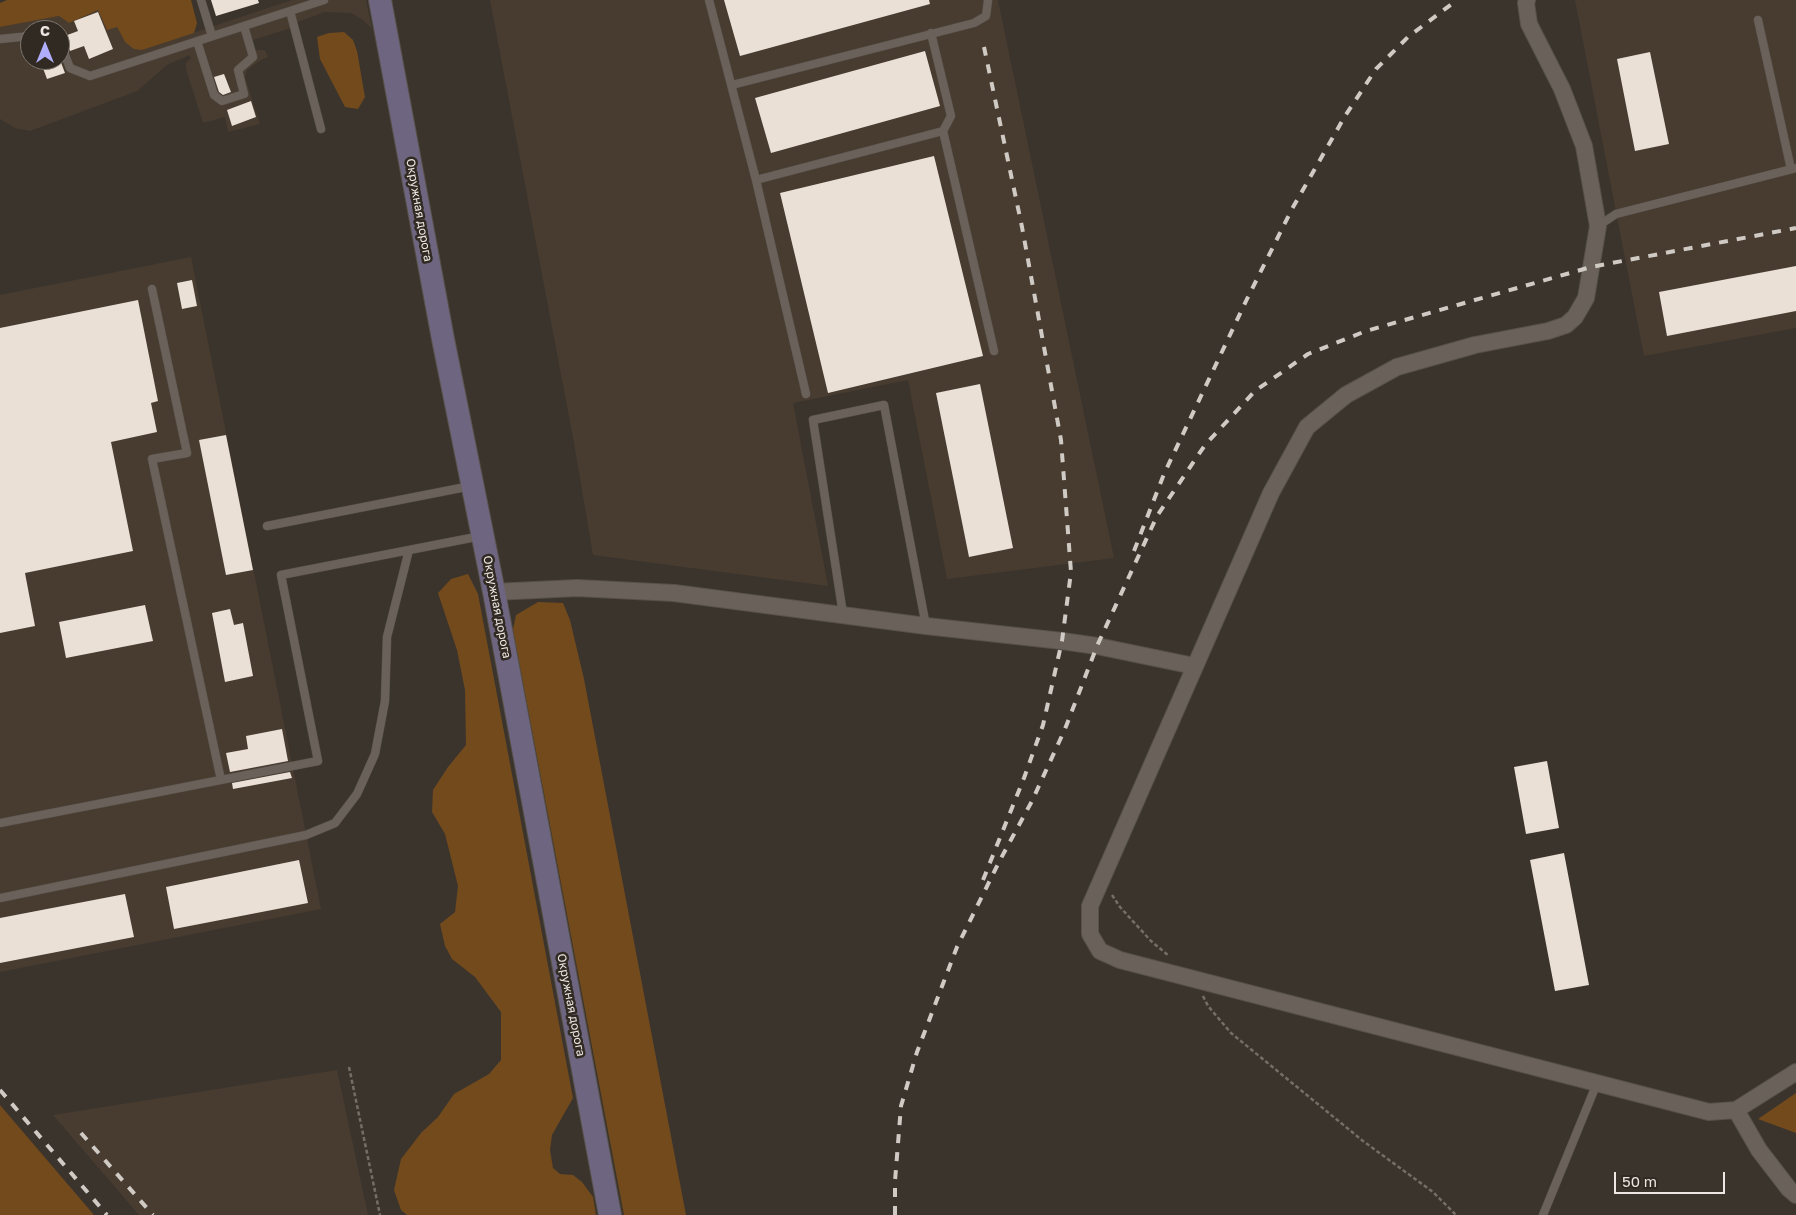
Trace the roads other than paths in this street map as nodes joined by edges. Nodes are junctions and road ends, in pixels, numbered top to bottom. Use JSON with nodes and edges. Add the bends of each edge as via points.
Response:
{"nodes":[{"id":1,"x":201,"y":0,"type":"edge"},
{"id":2,"x":324,"y":0,"type":"edge"},
{"id":3,"x":380,"y":0,"type":"edge"},
{"id":4,"x":709,"y":0,"type":"edge"},
{"id":5,"x":988,"y":0,"type":"edge"},
{"id":6,"x":1527,"y":0,"type":"edge"},
{"id":7,"x":290,"y":11,"type":"junction"},
{"id":8,"x":1758,"y":20,"type":"dead end"},
{"id":9,"x":244,"y":26,"type":"junction"},
{"id":10,"x":931,"y":33,"type":"junction"},
{"id":11,"x":212,"y":36,"type":"junction"},
{"id":12,"x":20,"y":37,"type":"edge"},
{"id":13,"x":0,"y":39,"type":"edge"},
{"id":14,"x":197,"y":41,"type":"junction"},
{"id":15,"x":70,"y":68,"type":"edge"},
{"id":16,"x":732,"y":85,"type":"junction"},
{"id":17,"x":321,"y":129,"type":"dead end"},
{"id":18,"x":943,"y":131,"type":"junction"},
{"id":19,"x":1794,"y":168,"type":"edge"},
{"id":20,"x":756,"y":180,"type":"junction"},
{"id":21,"x":1598,"y":226,"type":"junction"},
{"id":22,"x":152,"y":289,"type":"dead end"},
{"id":23,"x":994,"y":351,"type":"dead end"},
{"id":24,"x":806,"y":394,"type":"dead end"},
{"id":25,"x":473,"y":486,"type":"junction"},
{"id":26,"x":267,"y":526,"type":"dead end"},
{"id":27,"x":483,"y":535,"type":"junction"},
{"id":28,"x":409,"y":550,"type":"junction"},
{"id":29,"x":494,"y":592,"type":"junction"},
{"id":30,"x":843,"y":614,"type":"junction"},
{"id":31,"x":926,"y":626,"type":"junction"},
{"id":32,"x":1194,"y":666,"type":"junction"},
{"id":33,"x":221,"y":780,"type":"junction"},
{"id":34,"x":0,"y":823,"type":"edge"},
{"id":35,"x":0,"y":898,"type":"edge"},
{"id":36,"x":1796,"y":1072,"type":"edge"},
{"id":37,"x":1597,"y":1083,"type":"junction"},
{"id":38,"x":1736,"y":1110,"type":"junction"},
{"id":39,"x":1796,"y":1195,"type":"edge"},
{"id":40,"x":610,"y":1215,"type":"edge"},
{"id":41,"x":1543,"y":1215,"type":"edge"}],
"edges":[{"from":1,"to":11,"type":"lane"},
{"from":2,"to":7,"type":"lane"},
{"from":3,"to":25,"type":"main road","name":"Окружная дорога"},
{"from":4,"to":16,"type":"lane"},
{"from":5,"to":10,"type":"lane","via":[[986,16],[974,23]]},
{"from":6,"to":21,"type":"street","via":[[1529,24],[1562,89],[1584,146]]},
{"from":7,"to":9,"type":"lane"},
{"from":7,"to":17,"type":"lane"},
{"from":8,"to":19,"type":"lane"},
{"from":9,"to":11,"type":"lane"},
{"from":9,"to":14,"type":"lane","via":[[253,57],[238,70],[244,94],[222,101],[214,95]]},
{"from":10,"to":16,"type":"lane"},
{"from":10,"to":18,"type":"lane","via":[[952,116]]},
{"from":11,"to":14,"type":"lane"},
{"from":12,"to":13,"type":"lane"},
{"from":14,"to":15,"type":"lane","via":[[90,76]]},
{"from":16,"to":20,"type":"lane"},
{"from":18,"to":20,"type":"lane"},
{"from":18,"to":23,"type":"lane"},
{"from":19,"to":21,"type":"lane","via":[[1616,214]]},
{"from":20,"to":24,"type":"lane"},
{"from":21,"to":32,"type":"street","via":[[1586,298],[1576,317],[1566,324],[1397,367],[1346,396],[1307,427],[1270,493]]},
{"from":22,"to":33,"type":"lane","via":[[187,453],[152,459]]},
{"from":25,"to":26,"type":"lane"},
{"from":25,"to":27,"type":"main road","name":"Окружная дорога"},
{"from":27,"to":28,"type":"lane"},
{"from":27,"to":29,"type":"main road","name":"Окружная дорога"},
{"from":28,"to":33,"type":"lane","via":[[281,575],[318,761]]},
{"from":28,"to":35,"type":"lane","via":[[387,637],[385,701],[375,754],[357,794],[335,823],[306,835]]},
{"from":29,"to":30,"type":"street","via":[[577,588],[674,593]]},
{"from":29,"to":40,"type":"main road","name":"Окружная дорога"},
{"from":30,"to":31,"type":"street"},
{"from":30,"to":31,"type":"lane","via":[[813,420],[884,405]]},
{"from":31,"to":32,"type":"street","via":[[1098,646]]},
{"from":32,"to":37,"type":"street","via":[[1090,906],[1090,934],[1100,951],[1120,960]]},
{"from":33,"to":34,"type":"lane"},
{"from":36,"to":38,"type":"street"},
{"from":37,"to":38,"type":"street","via":[[1709,1112]]},
{"from":37,"to":41,"type":"lane"},
{"from":38,"to":39,"type":"street","via":[[1759,1150]]}]}
